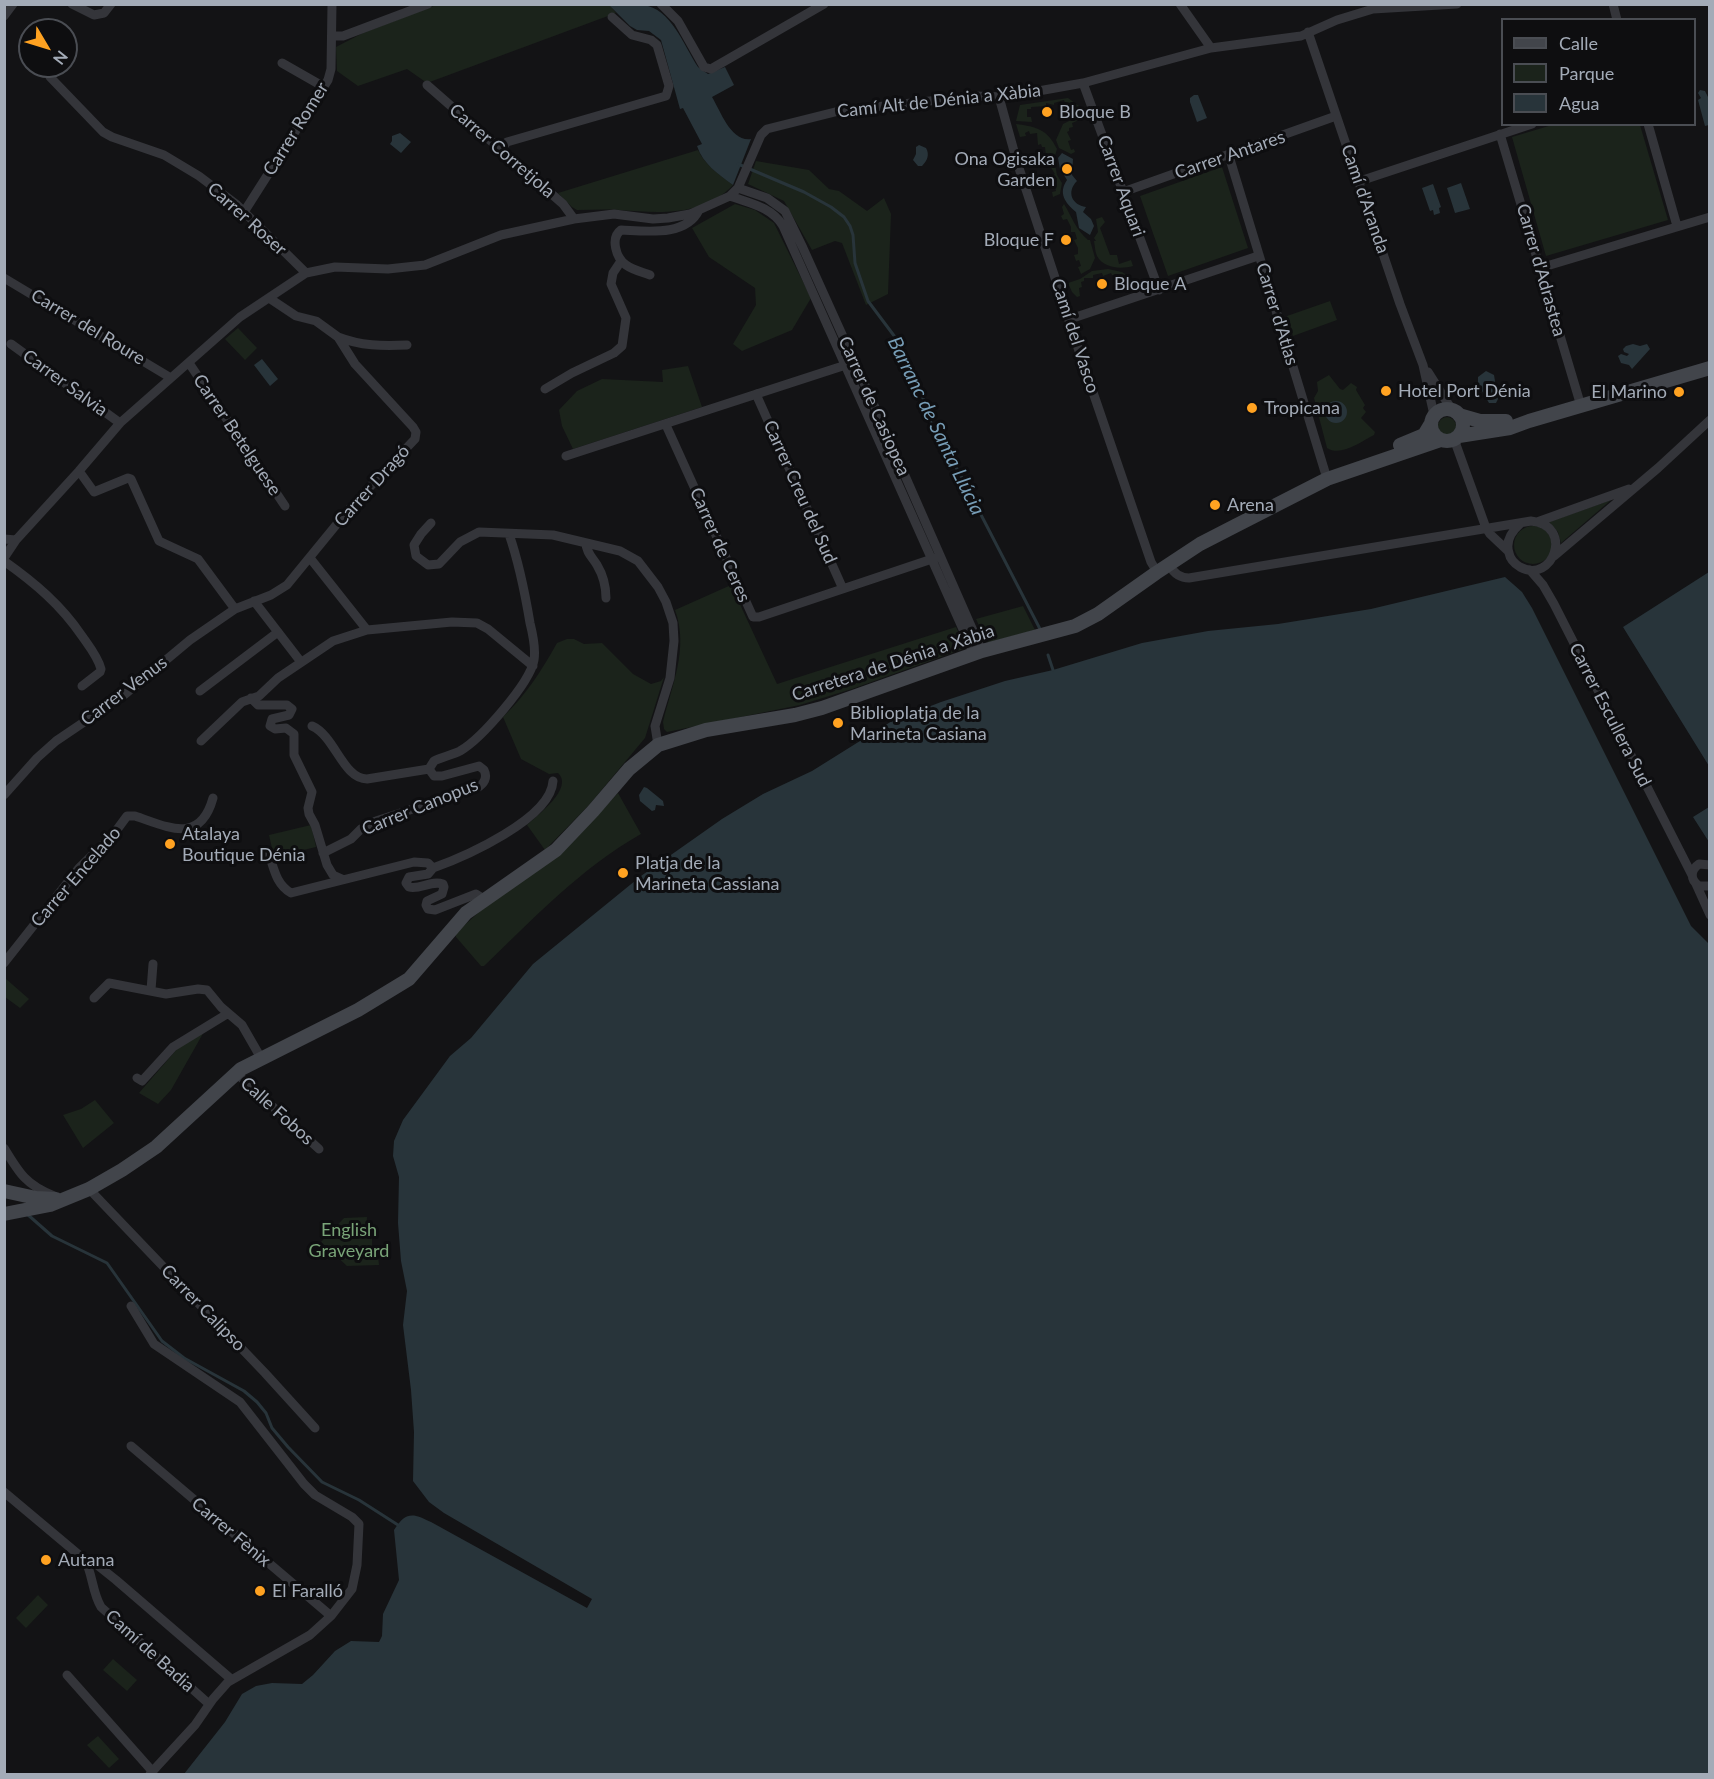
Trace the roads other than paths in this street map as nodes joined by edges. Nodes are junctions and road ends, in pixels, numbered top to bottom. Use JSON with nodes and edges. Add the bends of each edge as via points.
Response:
{"nodes":[{"id":1,"x":13,"y":4,"type":"edge"},
{"id":2,"x":72,"y":4,"type":"edge"},
{"id":3,"x":111,"y":4,"type":"edge"},
{"id":4,"x":332,"y":4,"type":"edge"},
{"id":5,"x":428,"y":4,"type":"edge"},
{"id":6,"x":661,"y":4,"type":"edge"},
{"id":7,"x":1180,"y":4,"type":"edge"},
{"id":8,"x":1457,"y":4,"type":"edge"},
{"id":9,"x":823,"y":5,"type":"edge"},
{"id":10,"x":1450,"y":5,"type":"edge"},
{"id":11,"x":4,"y":16,"type":"edge"},
{"id":12,"x":612,"y":17,"type":"dead end"},
{"id":13,"x":1308,"y":32,"type":"junction"},
{"id":14,"x":332,"y":36,"type":"junction"},
{"id":15,"x":1211,"y":48,"type":"junction"},
{"id":16,"x":282,"y":63,"type":"dead end"},
{"id":17,"x":51,"y":78,"type":"edge"},
{"id":18,"x":1083,"y":83,"type":"junction"},
{"id":19,"x":427,"y":86,"type":"dead end"},
{"id":20,"x":324,"y":87,"type":"junction"},
{"id":21,"x":999,"y":97,"type":"junction"},
{"id":22,"x":1336,"y":116,"type":"junction"},
{"id":23,"x":1526,"y":126,"type":"edge"},
{"id":24,"x":1649,"y":126,"type":"edge"},
{"id":25,"x":1500,"y":134,"type":"junction"},
{"id":26,"x":501,"y":149,"type":"junction"},
{"id":27,"x":1229,"y":156,"type":"junction"},
{"id":28,"x":1360,"y":181,"type":"junction"},
{"id":29,"x":740,"y":185,"type":"junction"},
{"id":30,"x":1123,"y":192,"type":"junction"},
{"id":31,"x":730,"y":196,"type":"junction"},
{"id":32,"x":699,"y":210,"type":"junction"},
{"id":33,"x":244,"y":212,"type":"junction"},
{"id":34,"x":1710,"y":217,"type":"edge"},
{"id":35,"x":574,"y":219,"type":"junction"},
{"id":36,"x":1677,"y":226,"type":"junction"},
{"id":37,"x":1258,"y":256,"type":"junction"},
{"id":38,"x":621,"y":261,"type":"junction"},
{"id":39,"x":1540,"y":268,"type":"junction"},
{"id":40,"x":306,"y":273,"type":"junction"},
{"id":41,"x":650,"y":275,"type":"dead end"},
{"id":42,"x":4,"y":278,"type":"edge"},
{"id":43,"x":1159,"y":290,"type":"junction"},
{"id":44,"x":269,"y":298,"type":"junction"},
{"id":45,"x":1070,"y":319,"type":"junction"},
{"id":46,"x":338,"y":337,"type":"junction"},
{"id":47,"x":11,"y":344,"type":"dead end"},
{"id":48,"x":407,"y":345,"type":"dead end"},
{"id":49,"x":189,"y":363,"type":"junction"},
{"id":50,"x":850,"y":364,"type":"junction"},
{"id":51,"x":1423,"y":365,"type":"junction"},
{"id":52,"x":1710,"y":368,"type":"edge"},
{"id":53,"x":171,"y":378,"type":"junction"},
{"id":54,"x":545,"y":389,"type":"dead end"},
{"id":55,"x":756,"y":394,"type":"junction"},
{"id":56,"x":1581,"y":406,"type":"junction"},
{"id":57,"x":1456,"y":412,"type":"junction"},
{"id":58,"x":1432,"y":420,"type":"junction"},
{"id":59,"x":1710,"y":420,"type":"edge"},
{"id":60,"x":1529,"y":421,"type":"junction"},
{"id":61,"x":120,"y":423,"type":"junction"},
{"id":62,"x":666,"y":425,"type":"junction"},
{"id":63,"x":1452,"y":438,"type":"junction"},
{"id":64,"x":566,"y":456,"type":"dead end"},
{"id":65,"x":79,"y":471,"type":"junction"},
{"id":66,"x":1325,"y":472,"type":"junction"},
{"id":67,"x":1635,"y":488,"type":"junction"},
{"id":68,"x":1283,"y":502,"type":"junction"},
{"id":69,"x":285,"y":506,"type":"dead end"},
{"id":70,"x":1537,"y":522,"type":"junction"},
{"id":71,"x":431,"y":523,"type":"dead end"},
{"id":72,"x":1520,"y":524,"type":"junction"},
{"id":73,"x":1486,"y":528,"type":"junction"},
{"id":74,"x":509,"y":534,"type":"junction"},
{"id":75,"x":4,"y":539,"type":"edge"},
{"id":76,"x":16,"y":540,"type":"junction"},
{"id":77,"x":586,"y":543,"type":"junction"},
{"id":78,"x":1508,"y":551,"type":"junction"},
{"id":79,"x":1554,"y":556,"type":"junction"},
{"id":80,"x":310,"y":558,"type":"junction"},
{"id":81,"x":936,"y":558,"type":"junction"},
{"id":82,"x":4,"y":559,"type":"edge"},
{"id":83,"x":1544,"y":567,"type":"junction"},
{"id":84,"x":1163,"y":568,"type":"junction"},
{"id":85,"x":1530,"y":570,"type":"junction"},
{"id":86,"x":1543,"y":585,"type":"junction"},
{"id":87,"x":843,"y":590,"type":"junction"},
{"id":88,"x":606,"y":598,"type":"dead end"},
{"id":89,"x":254,"y":601,"type":"junction"},
{"id":90,"x":235,"y":609,"type":"junction"},
{"id":91,"x":368,"y":630,"type":"junction"},
{"id":92,"x":278,"y":632,"type":"junction"},
{"id":93,"x":978,"y":652,"type":"junction"},
{"id":94,"x":301,"y":662,"type":"junction"},
{"id":95,"x":533,"y":666,"type":"junction"},
{"id":96,"x":82,"y":686,"type":"dead end"},
{"id":97,"x":200,"y":691,"type":"dead end"},
{"id":98,"x":251,"y":698,"type":"junction"},
{"id":99,"x":312,"y":726,"type":"dead end"},
{"id":100,"x":201,"y":741,"type":"dead end"},
{"id":101,"x":658,"y":745,"type":"junction"},
{"id":102,"x":429,"y":769,"type":"junction"},
{"id":103,"x":553,"y":782,"type":"dead end"},
{"id":104,"x":4,"y":795,"type":"edge"},
{"id":105,"x":213,"y":798,"type":"dead end"},
{"id":106,"x":1676,"y":845,"type":"junction"},
{"id":107,"x":323,"y":853,"type":"junction"},
{"id":108,"x":269,"y":854,"type":"dead end"},
{"id":109,"x":1699,"y":864,"type":"junction"},
{"id":110,"x":1710,"y":865,"type":"edge"},
{"id":111,"x":433,"y":868,"type":"junction"},
{"id":112,"x":1692,"y":875,"type":"junction"},
{"id":113,"x":342,"y":879,"type":"junction"},
{"id":114,"x":1696,"y":884,"type":"junction"},
{"id":115,"x":1710,"y":886,"type":"edge"},
{"id":116,"x":484,"y":899,"type":"junction"},
{"id":117,"x":1710,"y":908,"type":"edge"},
{"id":118,"x":1710,"y":915,"type":"edge"},
{"id":119,"x":4,"y":963,"type":"edge"},
{"id":120,"x":153,"y":964,"type":"dead end"},
{"id":121,"x":151,"y":990,"type":"junction"},
{"id":122,"x":94,"y":998,"type":"dead end"},
{"id":123,"x":227,"y":1014,"type":"junction"},
{"id":124,"x":261,"y":1058,"type":"junction"},
{"id":125,"x":236,"y":1073,"type":"junction"},
{"id":126,"x":137,"y":1078,"type":"dead end"},
{"id":127,"x":4,"y":1148,"type":"edge"},
{"id":128,"x":319,"y":1149,"type":"dead end"},
{"id":129,"x":89,"y":1189,"type":"junction"},
{"id":130,"x":4,"y":1191,"type":"edge"},
{"id":131,"x":69,"y":1198,"type":"junction"},
{"id":132,"x":4,"y":1214,"type":"edge"},
{"id":133,"x":131,"y":1306,"type":"dead end"},
{"id":134,"x":315,"y":1428,"type":"dead end"},
{"id":135,"x":131,"y":1446,"type":"dead end"},
{"id":136,"x":4,"y":1492,"type":"edge"},
{"id":137,"x":85,"y":1560,"type":"junction"},
{"id":138,"x":331,"y":1616,"type":"junction"},
{"id":139,"x":68,"y":1675,"type":"dead end"},
{"id":140,"x":231,"y":1679,"type":"junction"},
{"id":141,"x":209,"y":1704,"type":"junction"},
{"id":142,"x":152,"y":1773,"type":"edge"}],
"edges":[{"from":1,"to":11,"type":"street"},
{"from":2,"to":3,"type":"street","via":[[94,15],[104,13]]},
{"from":4,"to":14,"type":"street","name":"Carrer Romer"},
{"from":5,"to":14,"type":"street","via":[[343,36]]},
{"from":6,"to":9,"type":"street","via":[[678,21],[701,64],[708,69]]},
{"from":7,"to":15,"type":"street"},
{"from":8,"to":10,"type":"street","name":"Camí Alt de Dénia a Xàbia"},
{"from":10,"to":13,"type":"street","name":"Camí Alt de Dénia a Xàbia","via":[[1380,8]]},
{"from":12,"to":26,"type":"street","via":[[632,35],[657,45],[669,86],[666,96],[507,142]]},
{"from":13,"to":15,"type":"street","name":"Camí Alt de Dénia a Xàbia"},
{"from":13,"to":22,"type":"street","name":"Camí d'Aranda"},
{"from":14,"to":20,"type":"street","name":"Carrer Romer","via":[[331,69]]},
{"from":15,"to":18,"type":"street","name":"Camí Alt de Dénia a Xàbia"},
{"from":16,"to":20,"type":"street"},
{"from":17,"to":33,"type":"street","name":"Carrer Roser","via":[[103,132],[172,159]]},
{"from":18,"to":21,"type":"street","name":"Camí Alt de Dénia a Xàbia"},
{"from":18,"to":30,"type":"street","name":"Carrer Aquari"},
{"from":19,"to":26,"type":"street","name":"Carrer Corretjola"},
{"from":20,"to":33,"type":"street","name":"Carrer Romer"},
{"from":21,"to":29,"type":"street","name":"Camí Alt de Dénia a Xàbia","via":[[873,106],[767,129]]},
{"from":21,"to":45,"type":"street","name":"Camí del Vasco"},
{"from":22,"to":27,"type":"street","name":"Carrer Antares"},
{"from":22,"to":28,"type":"street","name":"Camí d'Aranda"},
{"from":23,"to":25,"type":"street"},
{"from":24,"to":36,"type":"street"},
{"from":25,"to":28,"type":"street"},
{"from":25,"to":39,"type":"street","name":"Carrer d'Adrastea"},
{"from":26,"to":35,"type":"street","name":"Carrer Corretjola","via":[[563,204]]},
{"from":27,"to":30,"type":"street","name":"Carrer Antares"},
{"from":27,"to":37,"type":"street","name":"Carrer d'Atlas"},
{"from":28,"to":51,"type":"street","name":"Camí d'Aranda"},
{"from":29,"to":31,"type":"street","name":"Camí Alt de Dénia a Xàbia"},
{"from":29,"to":50,"type":"street","name":"Carrer de Casiopea","via":[[785,211]]},
{"from":30,"to":43,"type":"street","name":"Carrer Aquari"},
{"from":31,"to":32,"type":"street","name":"Camí Alt de Dénia a Xàbia"},
{"from":31,"to":50,"type":"street","name":"Carrer de Casiopea","via":[[762,207],[778,218]]},
{"from":32,"to":35,"type":"street","name":"Camí Alt de Dénia a Xàbia","via":[[668,218],[615,214]]},
{"from":32,"to":38,"type":"street","via":[[695,219],[670,229],[617,232],[614,240]]},
{"from":33,"to":40,"type":"street","name":"Carrer Roser"},
{"from":34,"to":36,"type":"street"},
{"from":35,"to":40,"type":"street","name":"Camí Alt de Dénia a Xàbia","via":[[501,235],[425,265],[388,269],[335,267]]},
{"from":36,"to":39,"type":"street"},
{"from":37,"to":43,"type":"street"},
{"from":37,"to":66,"type":"street","name":"Carrer d'Atlas"},
{"from":38,"to":41,"type":"street"},
{"from":38,"to":54,"type":"street","via":[[611,284],[626,318],[620,348]]},
{"from":39,"to":56,"type":"street","name":"Carrer d'Adrastea"},
{"from":40,"to":44,"type":"street","name":"Camí Alt de Dénia a Xàbia"},
{"from":42,"to":53,"type":"street","name":"Carrer del Roure"},
{"from":43,"to":45,"type":"street"},
{"from":44,"to":46,"type":"street","name":"Carrer Dragó","via":[[296,316],[316,321]]},
{"from":44,"to":49,"type":"street","name":"Camí Alt de Dénia a Xàbia"},
{"from":45,"to":84,"type":"street","name":"Camí del Vasco","via":[[1151,562]]},
{"from":46,"to":48,"type":"street","via":[[378,347]]},
{"from":46,"to":80,"type":"street","name":"Carrer Dragó","via":[[355,363],[417,435]]},
{"from":47,"to":61,"type":"street","name":"Carrer Salvia"},
{"from":49,"to":53,"type":"street","name":"Camí Alt de Dénia a Xàbia"},
{"from":49,"to":69,"type":"street","name":"Carrer Betelguese"},
{"from":50,"to":55,"type":"street"},
{"from":50,"to":81,"type":"street","name":"Carrer de Casiopea"},
{"from":51,"to":57,"type":"street","name":"Camí d'Aranda"},
{"from":51,"to":58,"type":"street","name":"Camí d'Aranda"},
{"from":52,"to":56,"type":"street","name":"Carretera de Dénia a Xàbia"},
{"from":53,"to":61,"type":"street","name":"Camí Alt de Dénia a Xàbia"},
{"from":55,"to":62,"type":"street"},
{"from":55,"to":87,"type":"street","name":"Carrer Creu del Sud"},
{"from":56,"to":60,"type":"street","name":"Carretera de Dénia a Xàbia"},
{"from":57,"to":58,"type":"street","via":[[1442,409]]},
{"from":57,"to":60,"type":"street","name":"Carretera de Dénia a Xàbia","via":[[1486,422]]},
{"from":57,"to":63,"type":"street","via":[[1463,425]]},
{"from":58,"to":63,"type":"street","via":[[1433,434]]},
{"from":58,"to":66,"type":"street","name":"Carretera de Dénia a Xàbia","via":[[1424,435],[1417,439]]},
{"from":59,"to":67,"type":"street"},
{"from":60,"to":63,"type":"street","name":"Carretera de Dénia a Xàbia"},
{"from":61,"to":65,"type":"street","name":"Camí Alt de Dénia a Xàbia"},
{"from":62,"to":64,"type":"street"},
{"from":62,"to":87,"type":"street","name":"Carrer de Ceres","via":[[753,617]]},
{"from":63,"to":68,"type":"street","name":"Carretera de Dénia a Xàbia","via":[[1327,479]]},
{"from":63,"to":73,"type":"street"},
{"from":65,"to":76,"type":"street","name":"Camí Alt de Dénia a Xàbia"},
{"from":65,"to":90,"type":"street","via":[[94,492],[131,479],[159,542],[198,559]]},
{"from":66,"to":68,"type":"street","name":"Carretera de Dénia a Xàbia"},
{"from":67,"to":70,"type":"street"},
{"from":67,"to":79,"type":"street"},
{"from":68,"to":84,"type":"street","name":"Carretera de Dénia a Xàbia"},
{"from":70,"to":72,"type":"street"},
{"from":70,"to":79,"type":"street","via":[[1554,535]]},
{"from":71,"to":74,"type":"street","via":[[414,545],[416,556],[428,565],[439,564],[460,542],[479,532]]},
{"from":72,"to":73,"type":"street"},
{"from":72,"to":78,"type":"street","via":[[1509,536]]},
{"from":73,"to":78,"type":"street"},
{"from":73,"to":84,"type":"street","via":[[1190,578]]},
{"from":74,"to":77,"type":"street","via":[[542,533]]},
{"from":74,"to":95,"type":"street","via":[[529,617],[535,651]]},
{"from":75,"to":76,"type":"street"},
{"from":76,"to":82,"type":"street","name":"Camí Alt de Dénia a Xàbia"},
{"from":77,"to":88,"type":"street","via":[[604,581]]},
{"from":77,"to":101,"type":"street","via":[[634,558],[658,587],[669,610],[674,631],[673,655],[655,726]]},
{"from":78,"to":85,"type":"street","via":[[1518,566]]},
{"from":79,"to":83,"type":"street"},
{"from":80,"to":89,"type":"street","name":"Carrer Dragó","via":[[286,585]]},
{"from":80,"to":91,"type":"street"},
{"from":81,"to":87,"type":"street","name":"Carrer de Ceres"},
{"from":81,"to":93,"type":"street","name":"Carrer de Casiopea"},
{"from":82,"to":96,"type":"street","via":[[54,601],[86,641],[101,669]]},
{"from":83,"to":85,"type":"street"},
{"from":83,"to":86,"type":"street"},
{"from":84,"to":93,"type":"street","name":"Carretera de Dénia a Xàbia","via":[[1082,623]]},
{"from":85,"to":86,"type":"street","name":"Carrer Escullera Sud"},
{"from":86,"to":106,"type":"street","name":"Carrer Escullera Sud"},
{"from":89,"to":90,"type":"street","name":"Carrer Venus"},
{"from":89,"to":92,"type":"street"},
{"from":90,"to":104,"type":"street","name":"Carrer Venus","via":[[190,640],[124,696],[56,741]]},
{"from":91,"to":94,"type":"street","via":[[333,640]]},
{"from":91,"to":95,"type":"street","via":[[477,623]]},
{"from":92,"to":94,"type":"street"},
{"from":92,"to":97,"type":"street"},
{"from":93,"to":101,"type":"street","name":"Carretera de Dénia a Xàbia","via":[[822,708],[706,730]]},
{"from":94,"to":98,"type":"street","via":[[260,696]]},
{"from":95,"to":102,"type":"street","name":"Carrer Canopus","via":[[483,732],[459,751],[434,761]]},
{"from":98,"to":100,"type":"street"},
{"from":98,"to":107,"type":"street","via":[[258,705],[287,705],[292,709],[289,715],[272,719],[270,726],[286,728],[294,734],[294,755],[310,787],[309,814]]},
{"from":99,"to":102,"type":"street","name":"Carrer Canopus","via":[[325,734],[359,779]]},
{"from":101,"to":116,"type":"street","name":"Carretera de Dénia a Xàbia","via":[[629,769],[561,844]]},
{"from":102,"to":107,"type":"street","name":"Carrer Canopus","via":[[436,777],[478,766],[486,778],[477,788],[376,821]]},
{"from":103,"to":111,"type":"street","via":[[549,795],[523,821],[480,849]]},
{"from":105,"to":119,"type":"street","name":"Carrer Encelado","via":[[206,816],[186,830],[128,816],[79,868]]},
{"from":106,"to":109,"type":"street","name":"Carrer Escullera Sud"},
{"from":106,"to":112,"type":"street","name":"Carrer Escullera Sud"},
{"from":107,"to":113,"type":"street","via":[[333,875]]},
{"from":108,"to":113,"type":"street","via":[[280,884],[291,892]]},
{"from":109,"to":110,"type":"street"},
{"from":109,"to":112,"type":"street"},
{"from":111,"to":113,"type":"street","via":[[428,863],[414,862]]},
{"from":111,"to":116,"type":"street","via":[[428,874],[409,877],[406,883],[411,888],[442,884],[442,894],[427,902],[428,909],[435,910],[476,894]]},
{"from":112,"to":114,"type":"street","name":"Carrer Escullera Sud"},
{"from":114,"to":115,"type":"street"},
{"from":114,"to":118,"type":"street"},
{"from":115,"to":117,"type":"street"},
{"from":116,"to":124,"type":"street","name":"Carretera de Dénia a Xàbia","via":[[452,927],[409,979],[358,1010]]},
{"from":120,"to":121,"type":"street"},
{"from":121,"to":122,"type":"street","via":[[108,983]]},
{"from":121,"to":123,"type":"street","via":[[166,994],[207,990]]},
{"from":123,"to":124,"type":"street","via":[[242,1025]]},
{"from":123,"to":126,"type":"street","via":[[173,1047],[142,1081]]},
{"from":124,"to":125,"type":"street","name":"Carretera de Dénia a Xàbia"},
{"from":125,"to":128,"type":"street","name":"Calle Fobos"},
{"from":125,"to":129,"type":"street","name":"Carretera de Dénia a Xàbia","via":[[156,1147]]},
{"from":127,"to":131,"type":"street","via":[[31,1184]]},
{"from":129,"to":131,"type":"street","name":"Carretera de Dénia a Xàbia"},
{"from":129,"to":134,"type":"street","name":"Carrer Calipso"},
{"from":130,"to":131,"type":"street","name":"Carretera de Dénia a Xàbia","via":[[42,1199]]},
{"from":131,"to":132,"type":"street","name":"Carretera de Dénia a Xàbia"},
{"from":133,"to":138,"type":"street","via":[[154,1344],[240,1402],[309,1490],[357,1521],[360,1528],[352,1589]]},
{"from":135,"to":138,"type":"street","name":"Carrer Fènix"},
{"from":136,"to":137,"type":"street","name":"Camí de Badia"},
{"from":137,"to":140,"type":"street","name":"Camí de Badia","via":[[96,1564]]},
{"from":137,"to":141,"type":"street","name":"Camí de Badia","via":[[101,1607]]},
{"from":138,"to":140,"type":"street","via":[[303,1640]]},
{"from":139,"to":142,"type":"street"},
{"from":140,"to":141,"type":"street"},
{"from":141,"to":142,"type":"street"}]}
